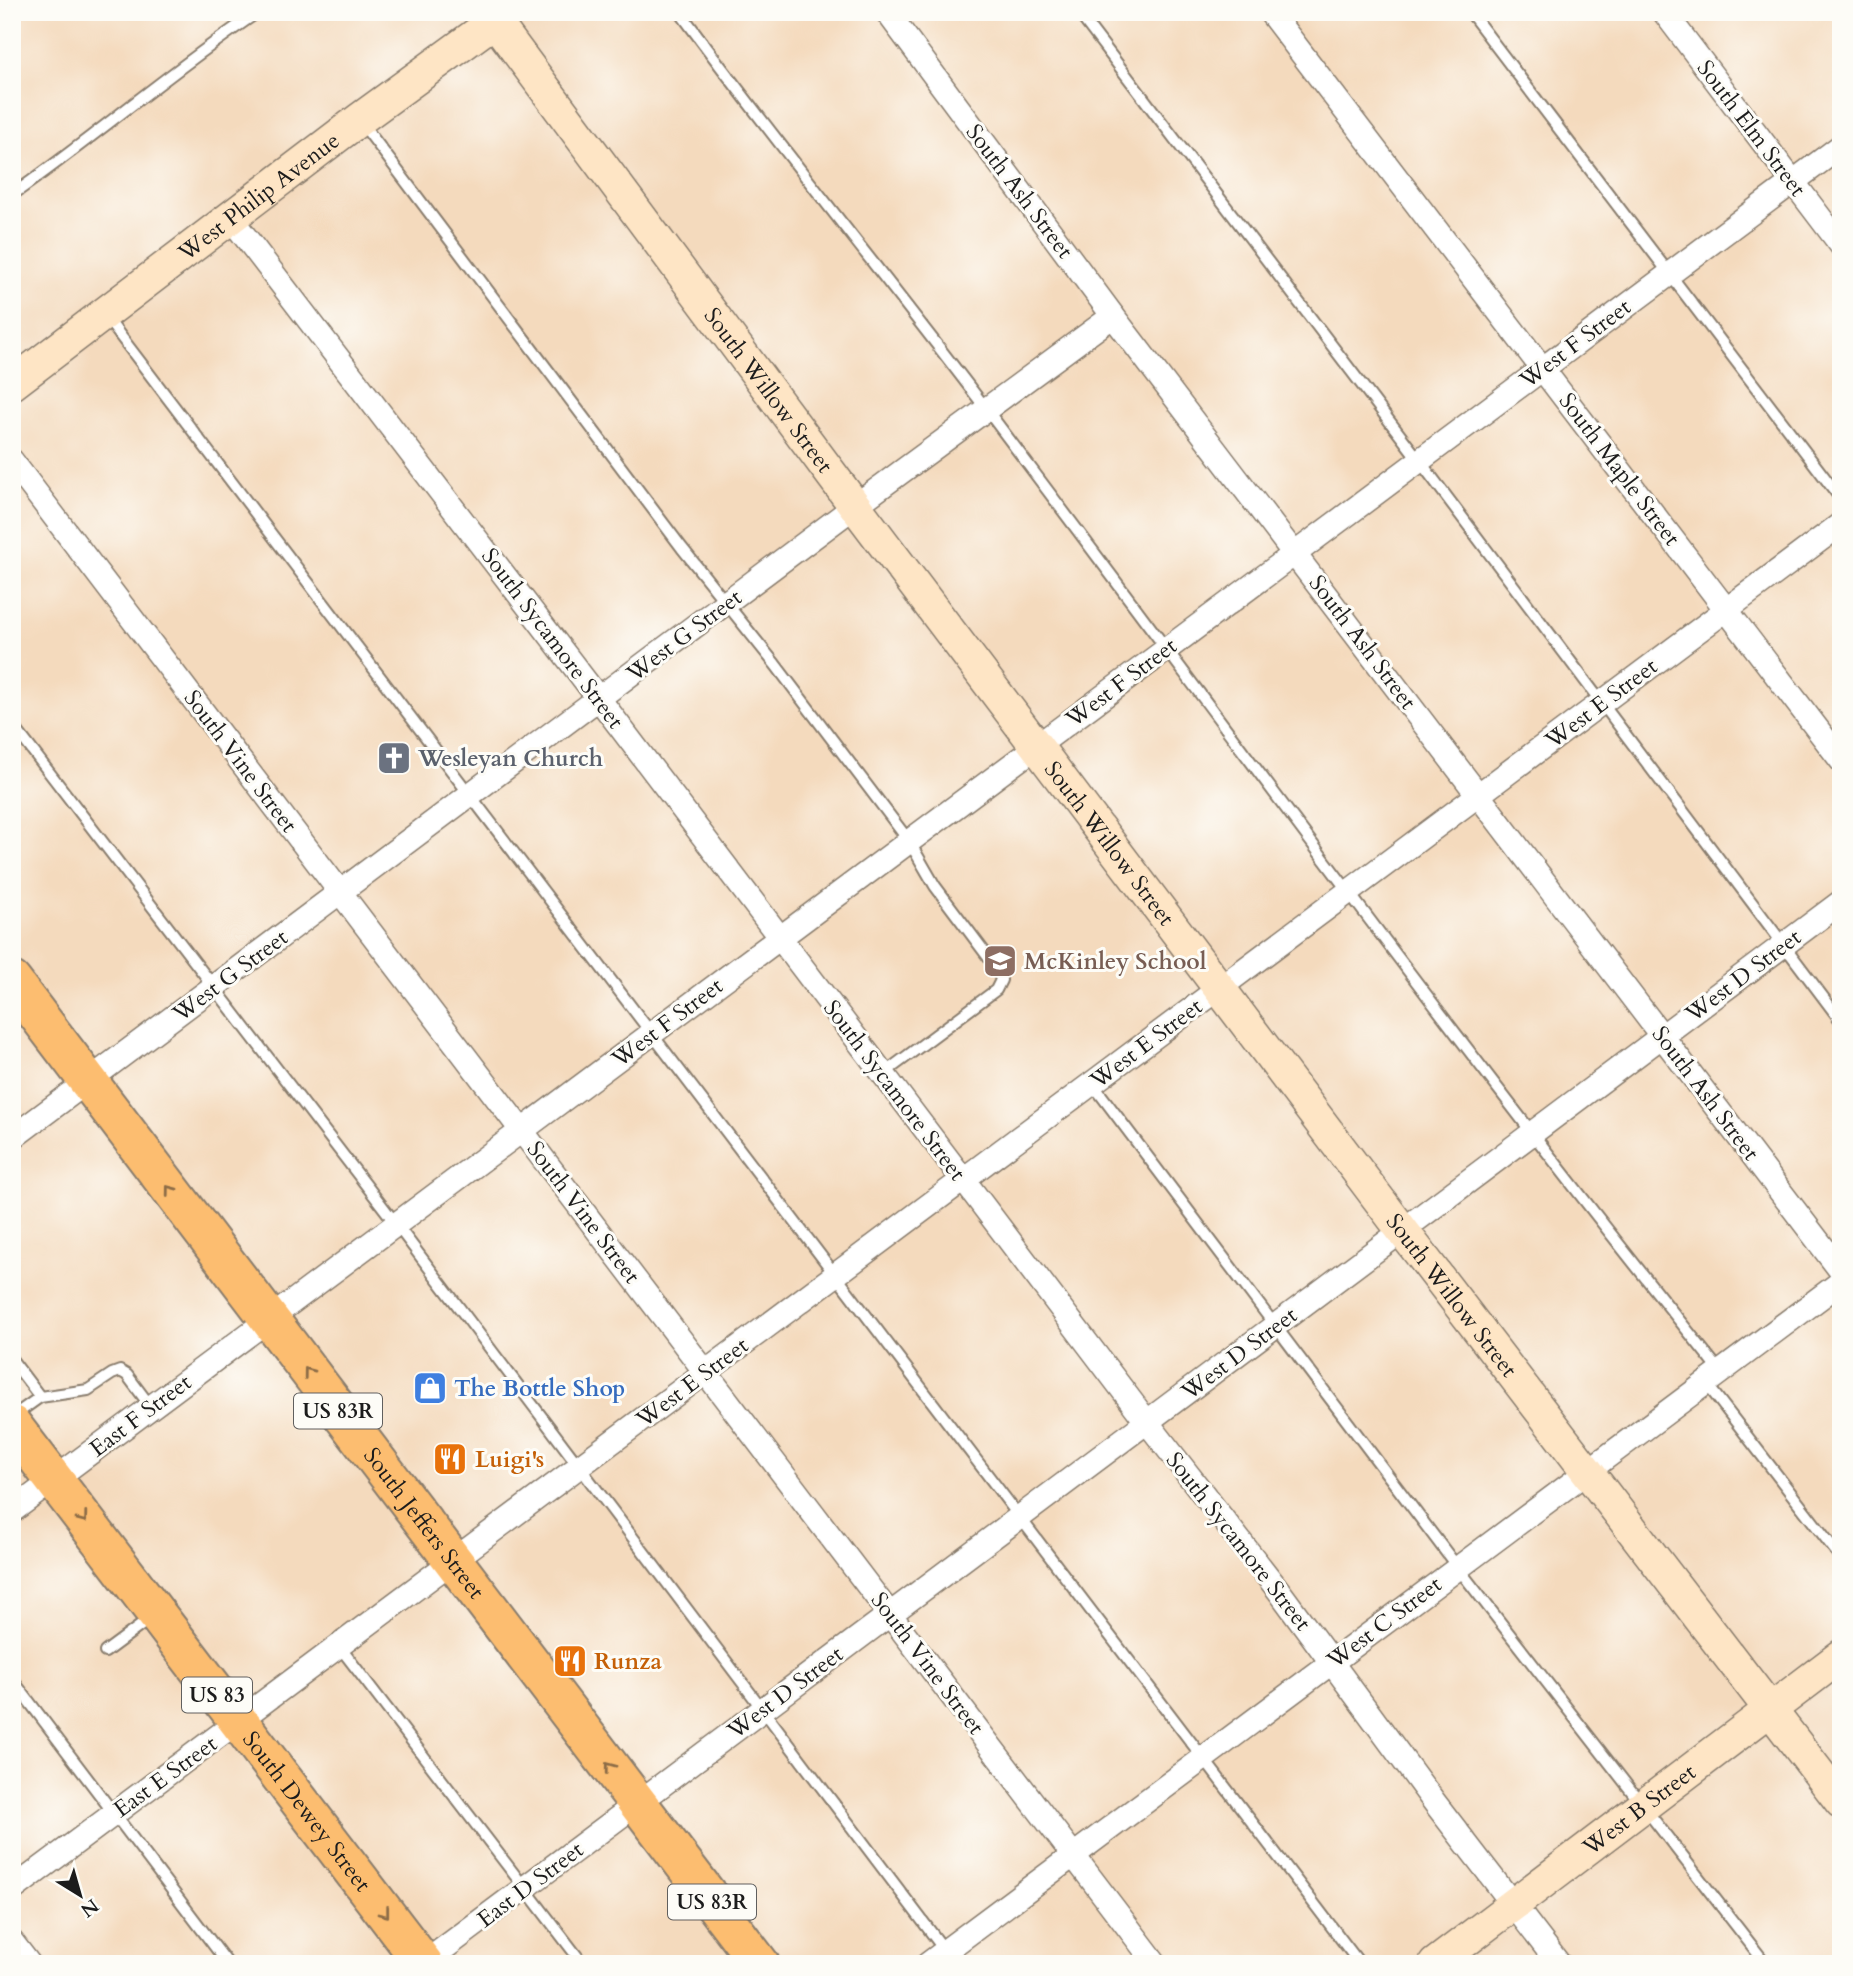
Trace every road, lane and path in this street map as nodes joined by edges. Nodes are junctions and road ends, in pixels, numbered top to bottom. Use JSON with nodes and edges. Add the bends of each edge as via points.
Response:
{"nodes":[{"id":1,"x":258,"y":12,"type":"edge"},
{"id":2,"x":680,"y":12,"type":"edge"},
{"id":3,"x":887,"y":12,"type":"edge"},
{"id":4,"x":1078,"y":12,"type":"edge"},
{"id":5,"x":1270,"y":12,"type":"edge"},
{"id":6,"x":1470,"y":12,"type":"edge"},
{"id":7,"x":1664,"y":12,"type":"edge"},
{"id":8,"x":497,"y":15,"type":"edge"},
{"id":9,"x":360,"y":119,"type":"junction"},
{"id":10,"x":1841,"y":146,"type":"edge"},
{"id":11,"x":1793,"y":181,"type":"junction"},
{"id":12,"x":12,"y":195,"type":"edge"},
{"id":13,"x":230,"y":218,"type":"junction"},
{"id":14,"x":1841,"y":245,"type":"edge"},
{"id":15,"x":1669,"y":273,"type":"junction"},
{"id":16,"x":105,"y":315,"type":"junction"},
{"id":17,"x":1113,"y":316,"type":"junction"},
{"id":18,"x":1542,"y":367,"type":"junction"},
{"id":19,"x":12,"y":384,"type":"edge"},
{"id":20,"x":987,"y":410,"type":"junction"},
{"id":21,"x":1419,"y":460,"type":"junction"},
{"id":22,"x":12,"y":461,"type":"edge"},
{"id":23,"x":1841,"y":499,"type":"edge"},
{"id":24,"x":855,"y":506,"type":"junction"},
{"id":25,"x":1841,"y":524,"type":"edge"},
{"id":26,"x":1294,"y":553,"type":"junction"},
{"id":27,"x":727,"y":604,"type":"junction"},
{"id":28,"x":1726,"y":610,"type":"junction"},
{"id":29,"x":1166,"y":649,"type":"junction"},
{"id":30,"x":599,"y":699,"type":"junction"},
{"id":31,"x":1602,"y":702,"type":"junction"},
{"id":32,"x":12,"y":724,"type":"edge"},
{"id":33,"x":1037,"y":745,"type":"junction"},
{"id":34,"x":1841,"y":760,"type":"edge"},
{"id":35,"x":1478,"y":794,"type":"junction"},
{"id":36,"x":471,"y":795,"type":"junction"},
{"id":37,"x":909,"y":841,"type":"junction"},
{"id":38,"x":1349,"y":891,"type":"junction"},
{"id":39,"x":341,"y":892,"type":"junction"},
{"id":40,"x":1841,"y":902,"type":"edge"},
{"id":41,"x":780,"y":938,"type":"junction"},
{"id":42,"x":1784,"y":945,"type":"junction"},
{"id":43,"x":12,"y":981,"type":"edge"},
{"id":44,"x":214,"y":987,"type":"junction"},
{"id":45,"x":1220,"y":988,"type":"junction"},
{"id":46,"x":1841,"y":1021,"type":"edge"},
{"id":47,"x":652,"y":1034,"type":"junction"},
{"id":48,"x":1663,"y":1036,"type":"junction"},
{"id":49,"x":883,"y":1074,"type":"junction"},
{"id":50,"x":88,"y":1081,"type":"junction"},
{"id":51,"x":1092,"y":1083,"type":"junction"},
{"id":52,"x":522,"y":1130,"type":"junction"},
{"id":53,"x":1532,"y":1134,"type":"junction"},
{"id":54,"x":12,"y":1138,"type":"edge"},
{"id":55,"x":963,"y":1180,"type":"junction"},
{"id":56,"x":396,"y":1224,"type":"junction"},
{"id":57,"x":1402,"y":1230,"type":"junction"},
{"id":58,"x":1841,"y":1270,"type":"edge"},
{"id":59,"x":836,"y":1276,"type":"junction"},
{"id":60,"x":1841,"y":1282,"type":"edge"},
{"id":61,"x":268,"y":1320,"type":"junction"},
{"id":62,"x":1275,"y":1326,"type":"junction"},
{"id":63,"x":12,"y":1360,"type":"edge"},
{"id":64,"x":706,"y":1372,"type":"junction"},
{"id":65,"x":1713,"y":1377,"type":"junction"},
{"id":66,"x":40,"y":1397,"type":"junction"},
{"id":67,"x":151,"y":1407,"type":"junction"},
{"id":68,"x":12,"y":1417,"type":"edge"},
{"id":69,"x":1147,"y":1422,"type":"junction"},
{"id":70,"x":12,"y":1425,"type":"edge"},
{"id":71,"x":580,"y":1466,"type":"junction"},
{"id":72,"x":1587,"y":1471,"type":"junction"},
{"id":73,"x":54,"y":1479,"type":"junction"},
{"id":74,"x":12,"y":1511,"type":"edge"},
{"id":75,"x":1020,"y":1517,"type":"junction"},
{"id":76,"x":1841,"y":1558,"type":"edge"},
{"id":77,"x":452,"y":1562,"type":"junction"},
{"id":78,"x":1458,"y":1567,"type":"junction"},
{"id":79,"x":890,"y":1614,"type":"junction"},
{"id":80,"x":156,"y":1615,"type":"junction"},
{"id":81,"x":339,"y":1646,"type":"junction"},
{"id":82,"x":105,"y":1652,"type":"dead end"},
{"id":83,"x":1841,"y":1656,"type":"edge"},
{"id":84,"x":1331,"y":1662,"type":"junction"},
{"id":85,"x":12,"y":1679,"type":"edge"},
{"id":86,"x":763,"y":1709,"type":"junction"},
{"id":87,"x":1771,"y":1710,"type":"junction"},
{"id":88,"x":238,"y":1722,"type":"junction"},
{"id":89,"x":1204,"y":1757,"type":"junction"},
{"id":90,"x":1841,"y":1802,"type":"edge"},
{"id":91,"x":637,"y":1803,"type":"junction"},
{"id":92,"x":1644,"y":1807,"type":"junction"},
{"id":93,"x":114,"y":1814,"type":"junction"},
{"id":94,"x":1074,"y":1854,"type":"junction"},
{"id":95,"x":526,"y":1887,"type":"junction"},
{"id":96,"x":12,"y":1890,"type":"edge"},
{"id":97,"x":1513,"y":1905,"type":"junction"},
{"id":98,"x":12,"y":1942,"type":"edge"},
{"id":99,"x":943,"y":1959,"type":"edge"},
{"id":100,"x":424,"y":1963,"type":"edge"},
{"id":101,"x":29,"y":1964,"type":"edge"},
{"id":102,"x":228,"y":1964,"type":"edge"},
{"id":103,"x":583,"y":1964,"type":"edge"},
{"id":104,"x":760,"y":1964,"type":"edge"},
{"id":105,"x":1156,"y":1964,"type":"edge"},
{"id":106,"x":1360,"y":1964,"type":"edge"},
{"id":107,"x":1435,"y":1964,"type":"edge"},
{"id":108,"x":1559,"y":1964,"type":"edge"},
{"id":109,"x":1766,"y":1964,"type":"edge"}],
"edges":[{"from":1,"to":12,"type":"lane","via":[[201,50]]},
{"from":2,"to":20,"type":"lane"},
{"from":3,"to":17,"type":"street","name":"South Ash Street"},
{"from":4,"to":21,"type":"lane"},
{"from":5,"to":18,"type":"street","name":"South Maple Street"},
{"from":6,"to":15,"type":"lane"},
{"from":7,"to":11,"type":"street","name":"South Elm Street"},
{"from":8,"to":9,"type":"main road","name":"West Philip Avenue"},
{"from":8,"to":24,"type":"main road","name":"South Willow Street"},
{"from":9,"to":13,"type":"main road","name":"West Philip Avenue"},
{"from":9,"to":27,"type":"lane"},
{"from":10,"to":11,"type":"street","name":"West F Street"},
{"from":11,"to":14,"type":"street","name":"South Elm Street"},
{"from":11,"to":15,"type":"street","name":"West F Street"},
{"from":13,"to":16,"type":"main road","name":"West Philip Avenue"},
{"from":13,"to":30,"type":"street","name":"South Sycamore Street"},
{"from":15,"to":18,"type":"street","name":"West F Street"},
{"from":15,"to":23,"type":"lane"},
{"from":16,"to":19,"type":"main road","name":"West Philip Avenue"},
{"from":16,"to":36,"type":"lane"},
{"from":17,"to":20,"type":"street","name":"West G Street"},
{"from":17,"to":26,"type":"street","name":"South Ash Street"},
{"from":18,"to":21,"type":"street","name":"West F Street"},
{"from":18,"to":28,"type":"street","name":"South Maple Street"},
{"from":20,"to":24,"type":"street","name":"West G Street"},
{"from":20,"to":29,"type":"lane"},
{"from":21,"to":26,"type":"street","name":"West F Street"},
{"from":21,"to":31,"type":"lane"},
{"from":22,"to":39,"type":"street","name":"South Vine Street"},
{"from":24,"to":27,"type":"street","name":"West G Street"},
{"from":24,"to":33,"type":"main road","name":"South Willow Street"},
{"from":25,"to":28,"type":"street","name":"West E Street"},
{"from":26,"to":29,"type":"street","name":"West F Street"},
{"from":26,"to":35,"type":"street","name":"South Ash Street"},
{"from":27,"to":30,"type":"street","name":"West G Street"},
{"from":27,"to":37,"type":"lane"},
{"from":28,"to":31,"type":"street","name":"West E Street"},
{"from":28,"to":34,"type":"street","name":"South Maple Street"},
{"from":29,"to":33,"type":"street","name":"West F Street"},
{"from":29,"to":38,"type":"lane"},
{"from":30,"to":36,"type":"street","name":"West G Street"},
{"from":30,"to":41,"type":"street","name":"South Sycamore Street"},
{"from":31,"to":35,"type":"street","name":"West E Street"},
{"from":31,"to":42,"type":"lane"},
{"from":32,"to":44,"type":"lane"},
{"from":33,"to":37,"type":"street","name":"West F Street"},
{"from":33,"to":45,"type":"main road","name":"South Willow Street"},
{"from":35,"to":38,"type":"street","name":"West E Street"},
{"from":35,"to":48,"type":"street","name":"South Ash Street"},
{"from":36,"to":39,"type":"street","name":"West G Street"},
{"from":36,"to":47,"type":"lane"},
{"from":37,"to":41,"type":"street","name":"West F Street"},
{"from":37,"to":49,"type":"lane","via":[[1001,980],[996,990]]},
{"from":38,"to":45,"type":"street","name":"West E Street"},
{"from":38,"to":53,"type":"lane"},
{"from":39,"to":44,"type":"street","name":"West G Street"},
{"from":39,"to":52,"type":"street","name":"South Vine Street"},
{"from":40,"to":42,"type":"street","name":"West D Street"},
{"from":41,"to":47,"type":"street","name":"West F Street"},
{"from":41,"to":49,"type":"street","name":"South Sycamore Street"},
{"from":42,"to":46,"type":"lane"},
{"from":42,"to":48,"type":"street","name":"West D Street"},
{"from":43,"to":50,"type":"highway","name":"South Jeffers Street","number":"US 83R"},
{"from":44,"to":50,"type":"street","name":"West G Street"},
{"from":44,"to":56,"type":"lane"},
{"from":45,"to":51,"type":"street","name":"West E Street"},
{"from":45,"to":57,"type":"main road","name":"South Willow Street"},
{"from":47,"to":52,"type":"street","name":"West F Street"},
{"from":47,"to":59,"type":"lane"},
{"from":48,"to":53,"type":"street","name":"West D Street"},
{"from":48,"to":58,"type":"street","name":"South Ash Street"},
{"from":49,"to":55,"type":"street","name":"South Sycamore Street"},
{"from":50,"to":54,"type":"street","name":"West G Street"},
{"from":61,"to":50,"type":"highway","name":"South Jeffers Street","number":"US 83R","one_way":true},
{"from":51,"to":55,"type":"street","name":"West E Street"},
{"from":51,"to":62,"type":"lane"},
{"from":52,"to":56,"type":"street","name":"West F Street"},
{"from":52,"to":64,"type":"street","name":"South Vine Street"},
{"from":53,"to":57,"type":"street","name":"West D Street"},
{"from":53,"to":65,"type":"lane"},
{"from":55,"to":59,"type":"street","name":"West E Street"},
{"from":55,"to":69,"type":"street","name":"South Sycamore Street"},
{"from":56,"to":61,"type":"street","name":"West F Street"},
{"from":56,"to":71,"type":"lane"},
{"from":57,"to":62,"type":"street","name":"West D Street"},
{"from":57,"to":72,"type":"main road","name":"South Willow Street"},
{"from":59,"to":64,"type":"street","name":"West E Street"},
{"from":59,"to":75,"type":"lane"},
{"from":60,"to":65,"type":"street","name":"West C Street"},
{"from":61,"to":67,"type":"street","name":"East F Street"},
{"from":77,"to":61,"type":"highway","name":"South Jeffers Street","number":"US 83R","one_way":true},
{"from":62,"to":69,"type":"street","name":"West D Street"},
{"from":62,"to":78,"type":"lane"},
{"from":63,"to":66,"type":"lane"},
{"from":64,"to":71,"type":"street","name":"West E Street"},
{"from":64,"to":79,"type":"street","name":"South Vine Street"},
{"from":65,"to":72,"type":"street","name":"West C Street"},
{"from":65,"to":76,"type":"lane"},
{"from":66,"to":67,"type":"lane","via":[[88,1390],[120,1371]]},
{"from":66,"to":68,"type":"lane"},
{"from":67,"to":73,"type":"street","name":"East F Street"},
{"from":69,"to":75,"type":"street","name":"West D Street"},
{"from":69,"to":84,"type":"street","name":"South Sycamore Street"},
{"from":70,"to":73,"type":"highway","name":"South Dewey Street","number":"US 83"},
{"from":71,"to":77,"type":"street","name":"West E Street"},
{"from":71,"to":86,"type":"lane"},
{"from":72,"to":78,"type":"street","name":"West C Street"},
{"from":72,"to":87,"type":"main road","name":"South Willow Street"},
{"from":73,"to":74,"type":"street","name":"East F Street"},
{"from":73,"to":80,"type":"highway","name":"South Dewey Street","number":"US 83","one_way":true},
{"from":75,"to":79,"type":"street","name":"West D Street"},
{"from":75,"to":89,"type":"lane"},
{"from":77,"to":81,"type":"street","name":"East E Street"},
{"from":91,"to":77,"type":"highway","name":"South Jeffers Street","number":"US 83R","one_way":true},
{"from":78,"to":84,"type":"street","name":"West C Street"},
{"from":78,"to":92,"type":"lane"},
{"from":79,"to":86,"type":"street","name":"West D Street"},
{"from":79,"to":94,"type":"street","name":"South Vine Street"},
{"from":80,"to":82,"type":"lane"},
{"from":80,"to":88,"type":"highway","name":"South Dewey Street","number":"US 83"},
{"from":81,"to":88,"type":"street","name":"East E Street"},
{"from":81,"to":95,"type":"lane"},
{"from":83,"to":87,"type":"main road","name":"West B Street"},
{"from":84,"to":89,"type":"street","name":"West C Street"},
{"from":84,"to":97,"type":"street","name":"South Sycamore Street"},
{"from":85,"to":93,"type":"lane"},
{"from":86,"to":91,"type":"street","name":"West D Street"},
{"from":86,"to":99,"type":"lane"},
{"from":87,"to":90,"type":"main road","name":"South Willow Street"},
{"from":87,"to":92,"type":"main road","name":"West B Street"},
{"from":88,"to":93,"type":"street","name":"East E Street"},
{"from":88,"to":100,"type":"highway","name":"South Dewey Street","number":"US 83","one_way":true},
{"from":89,"to":94,"type":"street","name":"West C Street"},
{"from":89,"to":106,"type":"lane"},
{"from":91,"to":95,"type":"street","name":"East D Street"},
{"from":91,"to":104,"type":"highway","name":"South Jeffers Street","number":"US 83R"},
{"from":92,"to":97,"type":"main road","name":"West B Street"},
{"from":92,"to":109,"type":"lane"},
{"from":93,"to":96,"type":"street","name":"East E Street"},
{"from":93,"to":102,"type":"lane"},
{"from":94,"to":99,"type":"street","name":"West C Street"},
{"from":94,"to":105,"type":"street","name":"South Vine Street"},
{"from":95,"to":100,"type":"street","name":"East D Street"},
{"from":95,"to":103,"type":"lane"},
{"from":97,"to":107,"type":"main road","name":"West B Street"},
{"from":97,"to":108,"type":"street","name":"South Sycamore Street"},
{"from":98,"to":101,"type":"street"}]}
